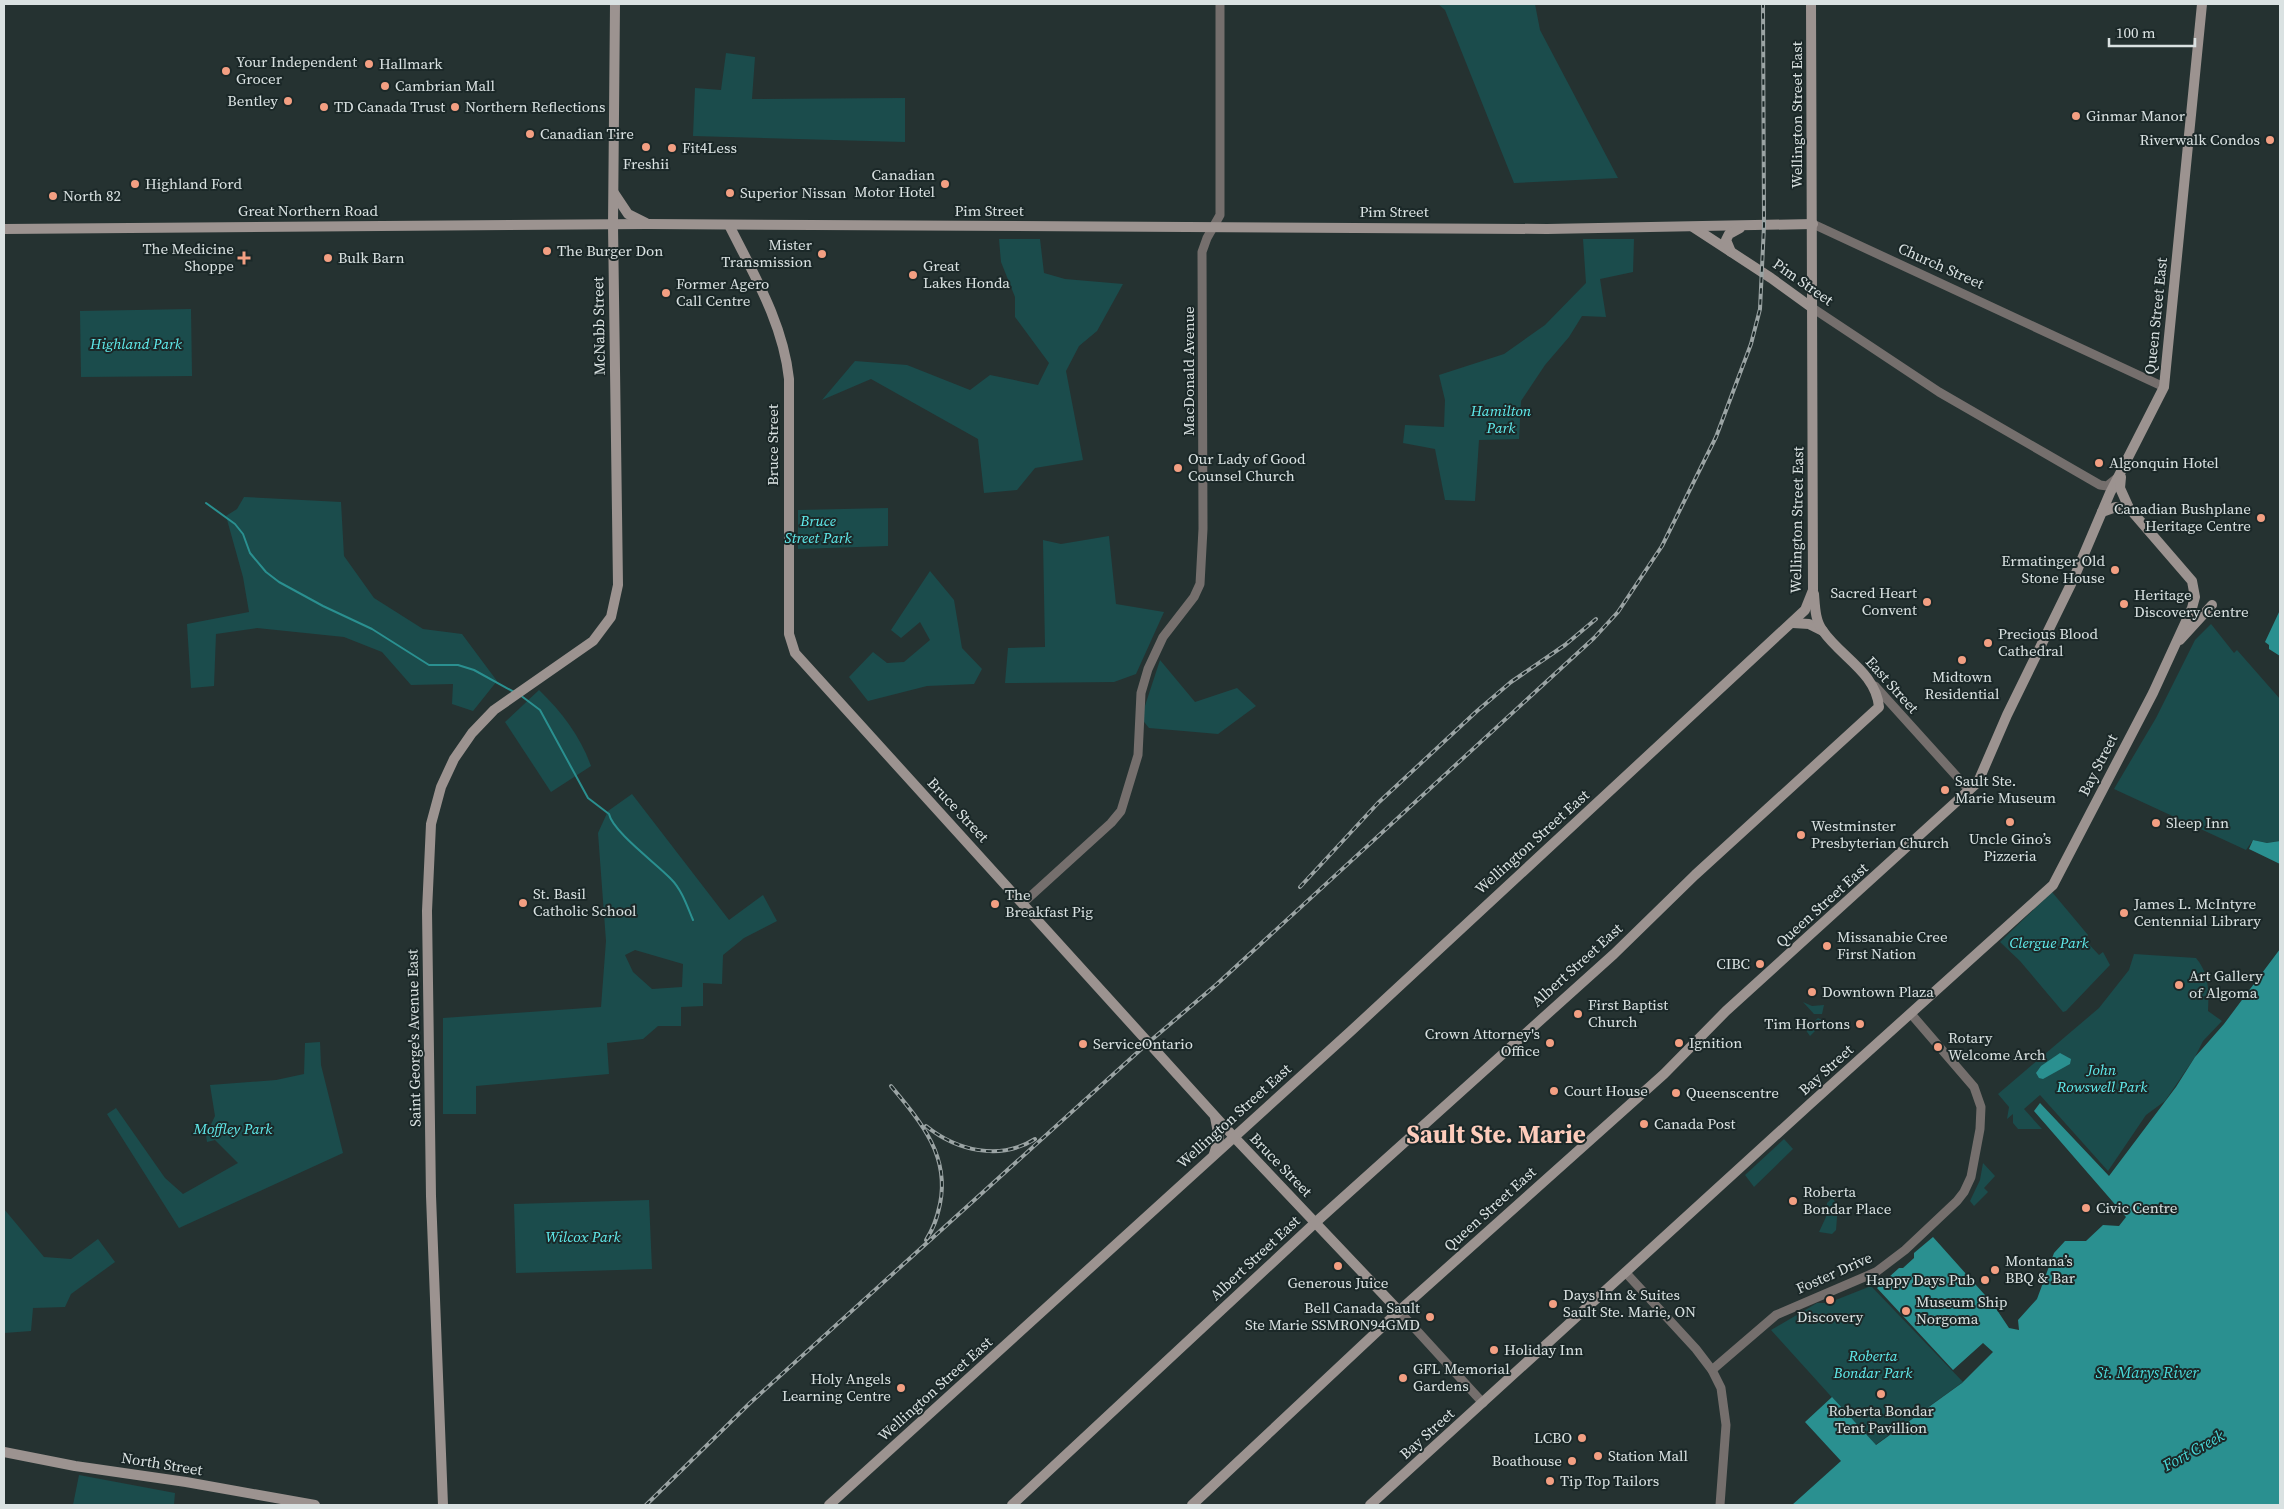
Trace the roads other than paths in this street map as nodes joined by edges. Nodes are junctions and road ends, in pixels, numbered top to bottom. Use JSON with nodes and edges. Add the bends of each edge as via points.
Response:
{"nodes":[{"id":1,"x":615,"y":4,"type":"edge"},
{"id":2,"x":1220,"y":4,"type":"edge"},
{"id":3,"x":1811,"y":4,"type":"edge"},
{"id":4,"x":2202,"y":4,"type":"edge"},
{"id":5,"x":613,"y":191,"type":"junction"},
{"id":6,"x":646,"y":224,"type":"junction"},
{"id":7,"x":1813,"y":224,"type":"junction"},
{"id":8,"x":613,"y":225,"type":"junction"},
{"id":9,"x":730,"y":225,"type":"junction"},
{"id":10,"x":1744,"y":226,"type":"junction"},
{"id":11,"x":1214,"y":227,"type":"junction"},
{"id":12,"x":1693,"y":227,"type":"junction"},
{"id":13,"x":4,"y":229,"type":"edge"},
{"id":14,"x":1731,"y":253,"type":"junction"},
{"id":15,"x":1811,"y":307,"type":"junction"},
{"id":16,"x":2164,"y":387,"type":"junction"},
{"id":17,"x":2121,"y":474,"type":"junction"},
{"id":18,"x":2100,"y":485,"type":"junction"},
{"id":19,"x":2129,"y":508,"type":"junction"},
{"id":20,"x":2102,"y":512,"type":"junction"},
{"id":21,"x":1813,"y":590,"type":"junction"},
{"id":22,"x":2212,"y":605,"type":"dead end"},
{"id":23,"x":1793,"y":623,"type":"junction"},
{"id":24,"x":1823,"y":632,"type":"junction"},
{"id":25,"x":593,"y":641,"type":"joint"},
{"id":26,"x":2172,"y":648,"type":"junction"},
{"id":27,"x":1873,"y":684,"type":"junction"},
{"id":28,"x":1879,"y":707,"type":"junction"},
{"id":29,"x":1905,"y":721,"type":"junction"},
{"id":30,"x":1969,"y":790,"type":"junction"},
{"id":31,"x":1023,"y":903,"type":"junction"},
{"id":32,"x":1912,"y":1015,"type":"junction"},
{"id":33,"x":1215,"y":1116,"type":"junction"},
{"id":34,"x":1234,"y":1137,"type":"junction"},
{"id":35,"x":1214,"y":1154,"type":"junction"},
{"id":36,"x":1316,"y":1222,"type":"junction"},
{"id":37,"x":1626,"y":1273,"type":"junction"},
{"id":38,"x":1399,"y":1312,"type":"junction"},
{"id":39,"x":1712,"y":1370,"type":"junction"},
{"id":40,"x":1483,"y":1403,"type":"junction"},
{"id":41,"x":4,"y":1452,"type":"edge"},
{"id":42,"x":316,"y":1505,"type":"edge"},
{"id":43,"x":443,"y":1505,"type":"edge"},
{"id":44,"x":829,"y":1505,"type":"edge"},
{"id":45,"x":1012,"y":1505,"type":"edge"},
{"id":46,"x":1192,"y":1505,"type":"edge"},
{"id":47,"x":1370,"y":1505,"type":"edge"},
{"id":48,"x":1720,"y":1505,"type":"edge"}],
"edges":[{"from":1,"to":5,"type":"main road","name":"McNabb Street"},
{"from":2,"to":11,"type":"street","name":"MacDonald Avenue","via":[[1220,215]]},
{"from":3,"to":7,"type":"main road","name":"Wellington Street East"},
{"from":4,"to":16,"type":"main road","name":"Queen Street East"},
{"from":5,"to":6,"type":"main road","via":[[628,214]]},
{"from":5,"to":8,"type":"main road","name":"McNabb Street"},
{"from":6,"to":8,"type":"main road","name":"Pim Street"},
{"from":6,"to":9,"type":"main road","name":"Pim Street"},
{"from":7,"to":10,"type":"main road","name":"Church Street"},
{"from":7,"to":15,"type":"main road","name":"Wellington Street East"},
{"from":7,"to":16,"type":"street","name":"Church Street"},
{"from":8,"to":13,"type":"main road","name":"Great Northern Road"},
{"from":8,"to":25,"type":"main road","name":"McNabb Street","via":[[618,585],[611,616]]},
{"from":9,"to":11,"type":"main road","name":"Pim Street"},
{"from":9,"to":31,"type":"main road","name":"Bruce Street","via":[[771,312],[786,357],[789,379],[789,634],[792,646],[812,673]]},
{"from":10,"to":12,"type":"main road","name":"Church Street"},
{"from":10,"to":14,"type":"main road","via":[[1729,234],[1726,240]]},
{"from":11,"to":12,"type":"main road","name":"Pim Street"},
{"from":11,"to":31,"type":"street","name":"MacDonald Avenue","via":[[1202,252],[1203,529],[1200,584],[1194,597],[1163,637],[1148,669],[1140,693],[1138,755],[1121,811]]},
{"from":12,"to":14,"type":"main road","name":"Pim Street"},
{"from":14,"to":15,"type":"main road","name":"Pim Street"},
{"from":15,"to":18,"type":"street","name":"Pim Street","via":[[1939,392]]},
{"from":15,"to":21,"type":"main road","name":"Wellington Street East"},
{"from":16,"to":17,"type":"main road","name":"Queen Street East"},
{"from":17,"to":18,"type":"street","via":[[2110,485]]},
{"from":17,"to":19,"type":"main road","via":[[2120,488]]},
{"from":17,"to":20,"type":"main road","name":"Queen Street East"},
{"from":18,"to":20,"type":"street","via":[[2105,494]]},
{"from":19,"to":20,"type":"main road","via":[[2116,506]]},
{"from":19,"to":26,"type":"main road","name":"Bay Street","via":[[2192,581],[2192,608]]},
{"from":20,"to":30,"type":"main road","name":"Queen Street East","via":[[1984,771]]},
{"from":21,"to":23,"type":"main road","name":"Wellington Street East","via":[[1805,610]]},
{"from":21,"to":24,"type":"main road","name":"East Street"},
{"from":22,"to":26,"type":"main road"},
{"from":23,"to":24,"type":"main road","via":[[1809,624]]},
{"from":23,"to":34,"type":"main road","name":"Wellington Street East"},
{"from":24,"to":27,"type":"main road","name":"East Street"},
{"from":25,"to":43,"type":"main road","name":"Saint George's Avenue East","via":[[529,684],[481,722],[454,759],[441,787],[431,824],[427,911],[431,1196]]},
{"from":26,"to":32,"type":"main road","name":"Bay Street","via":[[2153,693],[2054,885]]},
{"from":27,"to":28,"type":"main road"},
{"from":27,"to":29,"type":"street","name":"East Street"},
{"from":28,"to":29,"type":"street"},
{"from":28,"to":36,"type":"main road","name":"Albert Street East","via":[[1614,954]]},
{"from":29,"to":30,"type":"street","name":"East Street"},
{"from":30,"to":38,"type":"main road","name":"Queen Street East","via":[[1726,1011],[1664,1074]]},
{"from":31,"to":33,"type":"main road","name":"Bruce Street"},
{"from":32,"to":37,"type":"main road","name":"Bay Street"},
{"from":32,"to":39,"type":"street","name":"Foster Drive","via":[[1974,1087],[1981,1107],[1971,1177],[1964,1192],[1952,1207],[1876,1272],[1776,1315]]},
{"from":33,"to":34,"type":"main road","name":"Bruce Street"},
{"from":33,"to":35,"type":"main road","via":[[1219,1138]]},
{"from":34,"to":35,"type":"main road","name":"Wellington Street East"},
{"from":34,"to":36,"type":"main road","name":"Bruce Street"},
{"from":35,"to":44,"type":"main road","name":"Wellington Street East"},
{"from":36,"to":38,"type":"main road","name":"Bruce Street"},
{"from":36,"to":45,"type":"main road","name":"Albert Street East"},
{"from":37,"to":39,"type":"street"},
{"from":37,"to":40,"type":"main road","name":"Bay Street"},
{"from":38,"to":40,"type":"street"},
{"from":38,"to":46,"type":"main road","name":"Queen Street East"},
{"from":39,"to":48,"type":"street","via":[[1726,1409]]},
{"from":40,"to":47,"type":"main road","name":"Bay Street"},
{"from":41,"to":42,"type":"main road","name":"North Street"}]}
